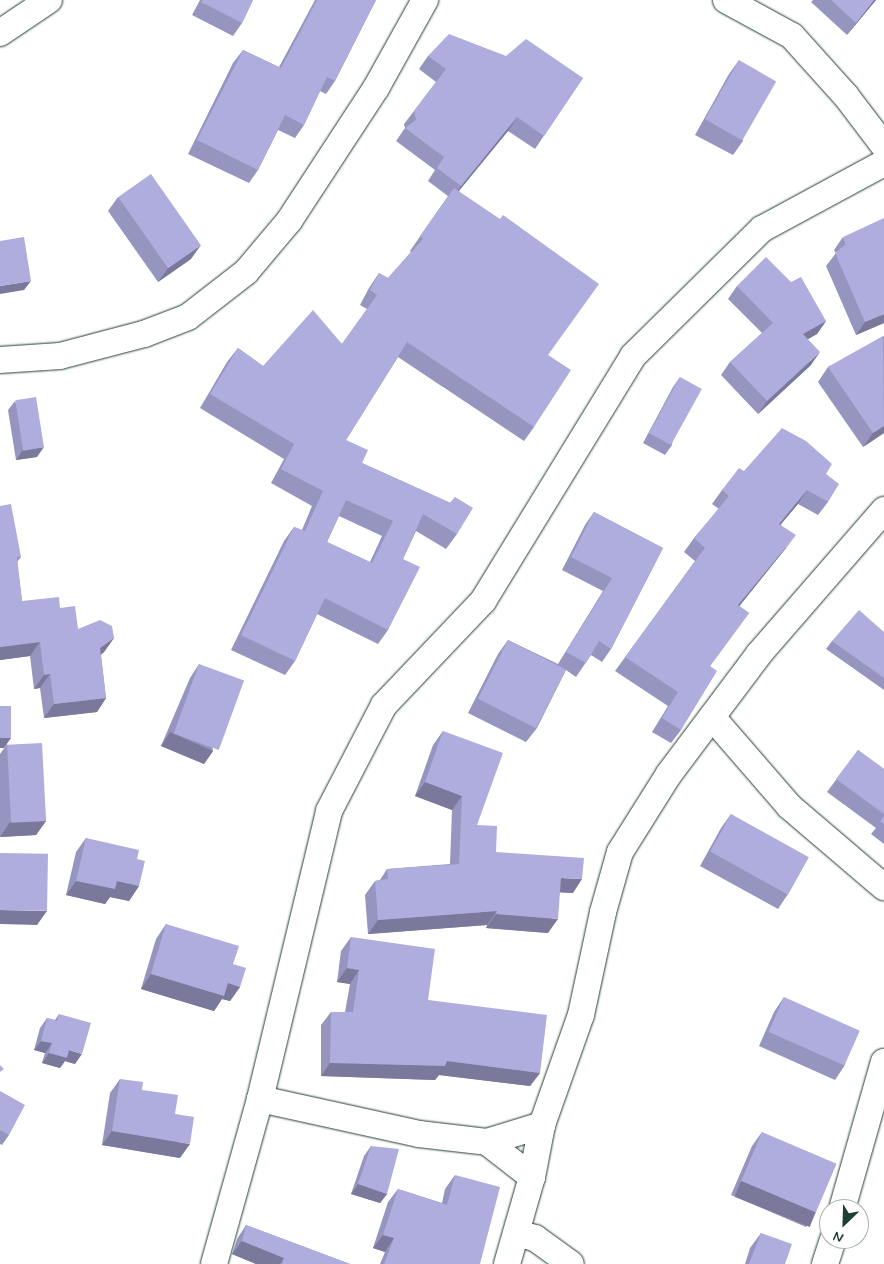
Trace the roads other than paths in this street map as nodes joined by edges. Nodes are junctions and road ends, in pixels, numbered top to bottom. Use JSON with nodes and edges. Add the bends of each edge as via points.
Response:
{"nodes":[{"id":1,"x":49,"y":0,"type":"edge"},
{"id":2,"x":425,"y":0,"type":"edge"},
{"id":3,"x":726,"y":0,"type":"edge"},
{"id":4,"x":0,"y":33,"type":"edge"},
{"id":5,"x":884,"y":146,"type":"edge"},
{"id":6,"x":884,"y":164,"type":"edge"},
{"id":7,"x":0,"y":360,"type":"edge"},
{"id":8,"x":884,"y":510,"type":"edge"},
{"id":9,"x":712,"y":717,"type":"junction"},
{"id":10,"x":884,"y":887,"type":"edge"},
{"id":11,"x":884,"y":1062,"type":"edge"},
{"id":12,"x":260,"y":1099,"type":"junction"},
{"id":13,"x":542,"y":1125,"type":"junction"},
{"id":14,"x":488,"y":1142,"type":"junction"},
{"id":15,"x":532,"y":1177,"type":"junction"},
{"id":16,"x":845,"y":1199,"type":"edge"},
{"id":17,"x":516,"y":1232,"type":"junction"},
{"id":18,"x":830,"y":1249,"type":"edge"},
{"id":19,"x":214,"y":1264,"type":"edge"},
{"id":20,"x":507,"y":1264,"type":"edge"},
{"id":21,"x":571,"y":1264,"type":"edge"},
{"id":22,"x":825,"y":1264,"type":"edge"}],
"edges":[{"from":1,"to":4,"type":"street"},
{"from":2,"to":7,"type":"street","via":[[376,88],[289,221],[246,272],[188,317],[144,334],[60,356]]},
{"from":3,"to":5,"type":"street","via":[[792,36],[846,96]]},
{"from":6,"to":12,"type":"street","via":[[762,229],[633,356],[483,601],[384,705],[329,811]]},
{"from":8,"to":9,"type":"street","via":[[760,654]]},
{"from":9,"to":10,"type":"street","via":[[789,806]]},
{"from":9,"to":13,"type":"street","via":[[669,774],[620,852],[603,912],[581,1015]]},
{"from":11,"to":16,"type":"street"},
{"from":12,"to":14,"type":"street","via":[[419,1134]]},
{"from":12,"to":19,"type":"street"},
{"from":13,"to":14,"type":"street"},
{"from":13,"to":15,"type":"street"},
{"from":14,"to":15,"type":"street"},
{"from":15,"to":17,"type":"street"},
{"from":17,"to":20,"type":"street"},
{"from":17,"to":21,"type":"street","via":[[535,1238]]},
{"from":18,"to":22,"type":"street"}]}
